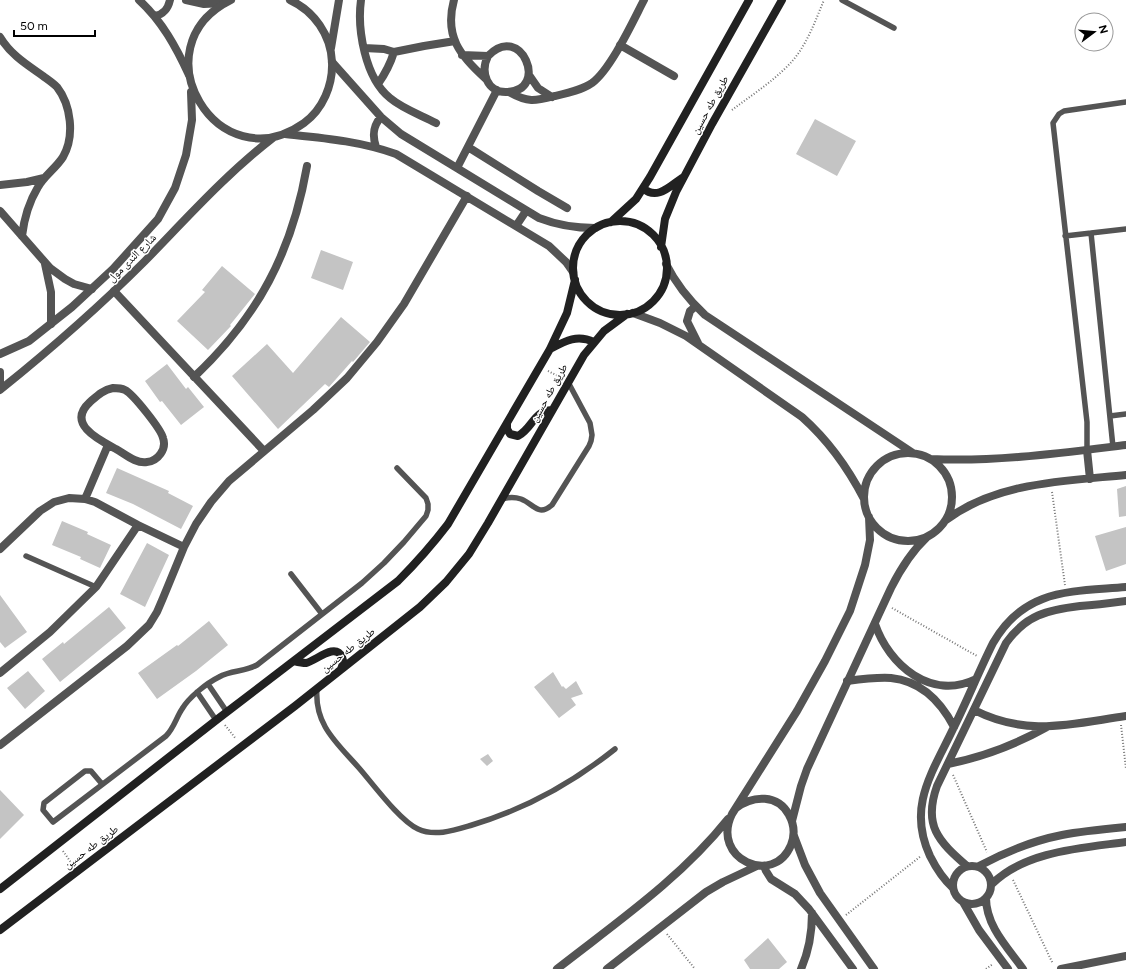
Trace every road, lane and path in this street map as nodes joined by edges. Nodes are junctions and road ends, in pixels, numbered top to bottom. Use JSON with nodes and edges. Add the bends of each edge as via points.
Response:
{"nodes":[{"id":1,"x":139,"y":0,"type":"edge"},
{"id":2,"x":170,"y":0,"type":"edge"},
{"id":3,"x":186,"y":0,"type":"edge"},
{"id":4,"x":290,"y":0,"type":"edge"},
{"id":5,"x":338,"y":0,"type":"edge"},
{"id":6,"x":361,"y":0,"type":"edge"},
{"id":7,"x":454,"y":0,"type":"edge"},
{"id":8,"x":644,"y":0,"type":"edge"},
{"id":9,"x":749,"y":0,"type":"edge"},
{"id":10,"x":782,"y":0,"type":"edge"},
{"id":11,"x":824,"y":0,"type":"edge"},
{"id":12,"x":842,"y":0,"type":"edge"},
{"id":13,"x":227,"y":2,"type":"edge"},
{"id":14,"x":155,"y":16,"type":"junction"},
{"id":15,"x":894,"y":28,"type":"dead end"},
{"id":16,"x":0,"y":37,"type":"edge"},
{"id":17,"x":454,"y":41,"type":"junction"},
{"id":18,"x":620,"y":45,"type":"junction"},
{"id":19,"x":364,"y":48,"type":"junction"},
{"id":20,"x":0,"y":49,"type":"edge"},
{"id":21,"x":331,"y":51,"type":"junction"},
{"id":22,"x":10,"y":52,"type":"junction"},
{"id":23,"x":394,"y":52,"type":"junction"},
{"id":24,"x":462,"y":55,"type":"junction"},
{"id":25,"x":488,"y":56,"type":"junction"},
{"id":26,"x":332,"y":62,"type":"junction"},
{"id":27,"x":189,"y":75,"type":"junction"},
{"id":28,"x":529,"y":75,"type":"junction"},
{"id":29,"x":674,"y":76,"type":"dead end"},
{"id":30,"x":486,"y":79,"type":"junction"},
{"id":31,"x":378,"y":84,"type":"junction"},
{"id":32,"x":191,"y":85,"type":"junction"},
{"id":33,"x":498,"y":90,"type":"junction"},
{"id":34,"x":509,"y":92,"type":"junction"},
{"id":35,"x":552,"y":97,"type":"junction"},
{"id":36,"x":1126,"y":102,"type":"edge"},
{"id":37,"x":730,"y":111,"type":"dead end"},
{"id":38,"x":381,"y":117,"type":"junction"},
{"id":39,"x":436,"y":123,"type":"dead end"},
{"id":40,"x":285,"y":134,"type":"junction"},
{"id":41,"x":274,"y":136,"type":"junction"},
{"id":42,"x":376,"y":147,"type":"junction"},
{"id":43,"x":468,"y":147,"type":"junction"},
{"id":44,"x":307,"y":166,"type":"dead end"},
{"id":45,"x":457,"y":168,"type":"junction"},
{"id":46,"x":684,"y":176,"type":"junction"},
{"id":47,"x":44,"y":178,"type":"junction"},
{"id":48,"x":0,"y":185,"type":"edge"},
{"id":49,"x":643,"y":188,"type":"junction"},
{"id":50,"x":467,"y":196,"type":"junction"},
{"id":51,"x":567,"y":208,"type":"dead end"},
{"id":52,"x":0,"y":211,"type":"edge"},
{"id":53,"x":526,"y":211,"type":"junction"},
{"id":54,"x":612,"y":222,"type":"junction"},
{"id":55,"x":516,"y":226,"type":"junction"},
{"id":56,"x":595,"y":228,"type":"junction"},
{"id":57,"x":1126,"y":229,"type":"edge"},
{"id":58,"x":1091,"y":233,"type":"junction"},
{"id":59,"x":22,"y":236,"type":"junction"},
{"id":60,"x":1065,"y":236,"type":"junction"},
{"id":61,"x":661,"y":248,"type":"junction"},
{"id":62,"x":44,"y":261,"type":"junction"},
{"id":63,"x":666,"y":264,"type":"junction"},
{"id":64,"x":574,"y":276,"type":"junction"},
{"id":65,"x":92,"y":289,"type":"junction"},
{"id":66,"x":114,"y":291,"type":"junction"},
{"id":67,"x":696,"y":306,"type":"junction"},
{"id":68,"x":630,"y":313,"type":"junction"},
{"id":69,"x":51,"y":324,"type":"junction"},
{"id":70,"x":594,"y":342,"type":"junction"},
{"id":71,"x":698,"y":344,"type":"junction"},
{"id":72,"x":550,"y":349,"type":"junction"},
{"id":73,"x":0,"y":354,"type":"edge"},
{"id":74,"x":540,"y":367,"type":"junction"},
{"id":75,"x":0,"y":372,"type":"edge"},
{"id":76,"x":194,"y":377,"type":"junction"},
{"id":77,"x":568,"y":382,"type":"junction"},
{"id":78,"x":0,"y":386,"type":"edge"},
{"id":79,"x":0,"y":390,"type":"edge"},
{"id":80,"x":552,"y":410,"type":"junction"},
{"id":81,"x":1126,"y":414,"type":"edge"},
{"id":82,"x":1110,"y":416,"type":"junction"},
{"id":83,"x":507,"y":423,"type":"junction"},
{"id":84,"x":108,"y":445,"type":"junction"},
{"id":85,"x":1126,"y":445,"type":"edge"},
{"id":86,"x":1113,"y":447,"type":"junction"},
{"id":87,"x":1087,"y":450,"type":"junction"},
{"id":88,"x":264,"y":451,"type":"junction"},
{"id":89,"x":913,"y":453,"type":"junction"},
{"id":90,"x":931,"y":459,"type":"junction"},
{"id":91,"x":397,"y":468,"type":"dead end"},
{"id":92,"x":1126,"y":475,"type":"edge"},
{"id":93,"x":1090,"y":479,"type":"junction"},
{"id":94,"x":1050,"y":483,"type":"junction"},
{"id":95,"x":85,"y":499,"type":"junction"},
{"id":96,"x":502,"y":499,"type":"junction"},
{"id":97,"x":864,"y":499,"type":"junction"},
{"id":98,"x":869,"y":518,"type":"junction"},
{"id":99,"x":944,"y":522,"type":"junction"},
{"id":100,"x":138,"y":525,"type":"junction"},
{"id":101,"x":927,"y":537,"type":"junction"},
{"id":102,"x":184,"y":547,"type":"junction"},
{"id":103,"x":0,"y":549,"type":"edge"},
{"id":104,"x":26,"y":556,"type":"dead end"},
{"id":105,"x":291,"y":574,"type":"dead end"},
{"id":106,"x":96,"y":587,"type":"junction"},
{"id":107,"x":1126,"y":587,"type":"edge"},
{"id":108,"x":1066,"y":593,"type":"junction"},
{"id":109,"x":1126,"y":602,"type":"edge"},
{"id":110,"x":884,"y":603,"type":"junction"},
{"id":111,"x":1029,"y":604,"type":"junction"},
{"id":112,"x":322,"y":614,"type":"junction"},
{"id":113,"x":1034,"y":617,"type":"junction"},
{"id":114,"x":875,"y":624,"type":"junction"},
{"id":115,"x":985,"y":660,"type":"junction"},
{"id":116,"x":294,"y":661,"type":"junction"},
{"id":117,"x":341,"y":669,"type":"junction"},
{"id":118,"x":0,"y":672,"type":"edge"},
{"id":119,"x":976,"y":679,"type":"junction"},
{"id":120,"x":915,"y":680,"type":"junction"},
{"id":121,"x":848,"y":681,"type":"junction"},
{"id":122,"x":208,"y":684,"type":"junction"},
{"id":123,"x":317,"y":688,"type":"junction"},
{"id":124,"x":197,"y":692,"type":"junction"},
{"id":125,"x":974,"y":710,"type":"junction"},
{"id":126,"x":227,"y":712,"type":"junction"},
{"id":127,"x":1123,"y":717,"type":"edge"},
{"id":128,"x":218,"y":719,"type":"junction"},
{"id":129,"x":954,"y":727,"type":"junction"},
{"id":130,"x":1048,"y":727,"type":"junction"},
{"id":131,"x":0,"y":745,"type":"edge"},
{"id":132,"x":241,"y":746,"type":"junction"},
{"id":133,"x":615,"y":749,"type":"dead end"},
{"id":134,"x":948,"y":764,"type":"junction"},
{"id":135,"x":1126,"y":769,"type":"edge"},
{"id":136,"x":102,"y":784,"type":"junction"},
{"id":137,"x":734,"y":811,"type":"junction"},
{"id":138,"x":792,"y":821,"type":"junction"},
{"id":139,"x":1126,"y":827,"type":"edge"},
{"id":140,"x":1117,"y":828,"type":"junction"},
{"id":141,"x":794,"y":836,"type":"junction"},
{"id":142,"x":1122,"y":843,"type":"edge"},
{"id":143,"x":58,"y":844,"type":"junction"},
{"id":144,"x":928,"y":851,"type":"junction"},
{"id":145,"x":991,"y":860,"type":"junction"},
{"id":146,"x":761,"y":866,"type":"junction"},
{"id":147,"x":967,"y":866,"type":"junction"},
{"id":148,"x":978,"y":866,"type":"junction"},
{"id":149,"x":1009,"y":870,"type":"junction"},
{"id":150,"x":77,"y":872,"type":"junction"},
{"id":151,"x":992,"y":884,"type":"junction"},
{"id":152,"x":953,"y":888,"type":"junction"},
{"id":153,"x":0,"y":889,"type":"edge"},
{"id":154,"x":986,"y":898,"type":"junction"},
{"id":155,"x":963,"y":902,"type":"junction"},
{"id":156,"x":812,"y":913,"type":"junction"},
{"id":157,"x":839,"y":921,"type":"junction"},
{"id":158,"x":661,"y":927,"type":"junction"},
{"id":159,"x":0,"y":930,"type":"edge"},
{"id":160,"x":1126,"y":956,"type":"edge"},
{"id":161,"x":1076,"y":968,"type":"edge"},
{"id":162,"x":557,"y":969,"type":"edge"},
{"id":163,"x":607,"y":969,"type":"edge"},
{"id":164,"x":695,"y":969,"type":"edge"},
{"id":165,"x":801,"y":969,"type":"edge"},
{"id":166,"x":853,"y":969,"type":"edge"},
{"id":167,"x":874,"y":969,"type":"edge"},
{"id":168,"x":1008,"y":969,"type":"edge"},
{"id":169,"x":1025,"y":969,"type":"edge"},
{"id":170,"x":1055,"y":969,"type":"edge"},
{"id":171,"x":1061,"y":969,"type":"edge"}],
"edges":[{"from":1,"to":14,"type":"street"},
{"from":2,"to":14,"type":"street","via":[[166,10]]},
{"from":3,"to":13,"type":"street","via":[[204,4]]},
{"from":4,"to":21,"type":"street","via":[[318,22]]},
{"from":5,"to":21,"type":"street"},
{"from":6,"to":19,"type":"street","via":[[360,20]]},
{"from":7,"to":17,"type":"street","via":[[450,21]]},
{"from":8,"to":18,"type":"street"},
{"from":9,"to":49,"type":"main road","name":"طريق طه حسين"},
{"from":10,"to":46,"type":"main road","name":"طريق طه حسين"},
{"from":11,"to":37,"type":"path","via":[[795,58],[771,81]]},
{"from":12,"to":15,"type":"lane"},
{"from":13,"to":27,"type":"street","via":[[208,16],[196,34],[189,54]]},
{"from":14,"to":27,"type":"street","via":[[175,46]]},
{"from":16,"to":22,"type":"street"},
{"from":17,"to":23,"type":"street"},
{"from":17,"to":24,"type":"street"},
{"from":18,"to":29,"type":"street"},
{"from":18,"to":35,"type":"street","via":[[593,82]]},
{"from":19,"to":23,"type":"street"},
{"from":19,"to":31,"type":"street","via":[[368,64]]},
{"from":20,"to":22,"type":"street"},
{"from":21,"to":26,"type":"street"},
{"from":22,"to":47,"type":"street","via":[[56,86],[62,94],[68,112],[70,130],[66,149],[63,157]]},
{"from":23,"to":31,"type":"street"},
{"from":24,"to":25,"type":"street"},
{"from":24,"to":30,"type":"street"},
{"from":25,"to":28,"type":"street","via":[[502,47],[518,50],[526,58]]},
{"from":25,"to":30,"type":"street","via":[[484,67]]},
{"from":26,"to":38,"type":"street"},
{"from":26,"to":40,"type":"street","via":[[332,75],[324,100],[307,120]]},
{"from":27,"to":32,"type":"street"},
{"from":28,"to":34,"type":"street","via":[[519,88]]},
{"from":28,"to":35,"type":"street","via":[[538,88]]},
{"from":30,"to":33,"type":"street","via":[[492,88]]},
{"from":31,"to":39,"type":"street","via":[[394,101]]},
{"from":32,"to":41,"type":"street","via":[[203,109],[223,127],[253,138]]},
{"from":32,"to":65,"type":"street","name":"شارع الندى مول","via":[[192,114],[189,138],[181,171],[170,198],[158,219]]},
{"from":33,"to":34,"type":"street"},
{"from":33,"to":43,"type":"street"},
{"from":34,"to":35,"type":"street","via":[[519,98],[530,100]]},
{"from":36,"to":60,"type":"lane","via":[[1069,110],[1055,118],[1053,129]]},
{"from":38,"to":42,"type":"street","via":[[373,131]]},
{"from":38,"to":45,"type":"street","via":[[401,134]]},
{"from":40,"to":41,"type":"street"},
{"from":40,"to":42,"type":"street"},
{"from":41,"to":66,"type":"street","name":"شارع الندى مول","via":[[225,178]]},
{"from":42,"to":50,"type":"street","via":[[396,154]]},
{"from":43,"to":45,"type":"street"},
{"from":43,"to":51,"type":"street"},
{"from":44,"to":76,"type":"street","via":[[298,209],[274,272],[239,328]]},
{"from":45,"to":53,"type":"street"},
{"from":46,"to":49,"type":"main road","via":[[659,194],[651,194]]},
{"from":46,"to":61,"type":"main road","name":"طريق طه حسين","via":[[668,212]]},
{"from":47,"to":48,"type":"street"},
{"from":47,"to":59,"type":"street","via":[[25,216]]},
{"from":49,"to":54,"type":"main road","name":"طريق طه حسين"},
{"from":50,"to":55,"type":"street"},
{"from":50,"to":88,"type":"street","via":[[404,304],[377,342],[347,378]]},
{"from":52,"to":59,"type":"street"},
{"from":53,"to":55,"type":"street"},
{"from":53,"to":56,"type":"street","via":[[558,224]]},
{"from":54,"to":56,"type":"main road"},
{"from":54,"to":61,"type":"main road","via":[[628,222],[641,226],[651,234]]},
{"from":55,"to":64,"type":"street","via":[[549,246]]},
{"from":56,"to":64,"type":"main road","via":[[578,246]]},
{"from":57,"to":58,"type":"lane"},
{"from":58,"to":60,"type":"lane"},
{"from":58,"to":82,"type":"lane"},
{"from":59,"to":62,"type":"street"},
{"from":60,"to":87,"type":"lane","via":[[1087,422]]},
{"from":61,"to":63,"type":"main road"},
{"from":62,"to":65,"type":"street","via":[[65,280]]},
{"from":62,"to":69,"type":"street","via":[[51,292]]},
{"from":63,"to":67,"type":"street","via":[[679,286]]},
{"from":63,"to":68,"type":"main road","via":[[664,282],[658,294],[649,304]]},
{"from":64,"to":68,"type":"main road","via":[[582,295],[595,307],[610,314]]},
{"from":64,"to":72,"type":"main road","name":"طريق طه حسين","via":[[567,313]]},
{"from":65,"to":69,"type":"street","name":"شارع الندى مول"},
{"from":66,"to":76,"type":"street"},
{"from":66,"to":79,"type":"street","name":"شارع الندى مول","via":[[49,351]]},
{"from":67,"to":71,"type":"street","via":[[688,314],[687,321]]},
{"from":67,"to":89,"type":"street","via":[[716,322]]},
{"from":68,"to":70,"type":"main road","name":"طريق طه حسين","via":[[604,331]]},
{"from":68,"to":71,"type":"street","via":[[673,329]]},
{"from":69,"to":73,"type":"street","name":"شارع الندى مول","via":[[29,341]]},
{"from":70,"to":72,"type":"main road","via":[[572,339]]},
{"from":70,"to":77,"type":"main road","name":"طريق طه حسين"},
{"from":71,"to":97,"type":"street","via":[[815,428],[841,459]]},
{"from":72,"to":74,"type":"main road","name":"طريق طه حسين"},
{"from":74,"to":77,"type":"path"},
{"from":74,"to":83,"type":"main road","name":"طريق طه حسين"},
{"from":75,"to":78,"type":"street"},
{"from":76,"to":88,"type":"street"},
{"from":77,"to":80,"type":"main road","name":"طريق طه حسين"},
{"from":77,"to":96,"type":"lane","via":[[590,423],[592,435],[589,446],[549,508],[538,510],[525,501],[515,498]]},
{"from":80,"to":83,"type":"main road","via":[[539,414],[518,436],[510,434]]},
{"from":80,"to":96,"type":"main road","name":"طريق طه حسين"},
{"from":81,"to":82,"type":"lane"},
{"from":82,"to":86,"type":"lane"},
{"from":83,"to":116,"type":"main road","name":"طريق طه حسين","via":[[448,524],[416,564],[398,581]]},
{"from":84,"to":84,"type":"street","via":[[87,431],[83,425],[83,411],[101,392],[120,388],[131,395],[160,431],[164,447],[160,455],[146,462],[138,461]]},
{"from":84,"to":95,"type":"street"},
{"from":85,"to":86,"type":"street"},
{"from":86,"to":87,"type":"street"},
{"from":87,"to":90,"type":"street","via":[[995,459]]},
{"from":87,"to":93,"type":"street"},
{"from":88,"to":102,"type":"street","via":[[229,481],[211,502]]},
{"from":89,"to":90,"type":"street"},
{"from":89,"to":97,"type":"street","via":[[894,455],[878,465],[867,480]]},
{"from":90,"to":99,"type":"street","via":[[944,471],[951,488],[951,506]]},
{"from":91,"to":112,"type":"lane","via":[[426,498],[426,516],[384,563]]},
{"from":92,"to":93,"type":"street"},
{"from":93,"to":94,"type":"street"},
{"from":94,"to":99,"type":"street","via":[[994,494],[958,511]]},
{"from":94,"to":108,"type":"path"},
{"from":95,"to":100,"type":"street"},
{"from":95,"to":103,"type":"street","via":[[69,498],[54,502],[40,511]]},
{"from":96,"to":117,"type":"main road","name":"طريق طه حسين","via":[[469,554],[446,582],[420,607]]},
{"from":97,"to":98,"type":"street"},
{"from":98,"to":101,"type":"street","via":[[881,532],[898,540],[918,540]]},
{"from":98,"to":137,"type":"street","via":[[870,540],[866,565],[850,611],[804,699]]},
{"from":99,"to":101,"type":"street"},
{"from":100,"to":102,"type":"street"},
{"from":100,"to":106,"type":"street"},
{"from":101,"to":110,"type":"street","via":[[906,560]]},
{"from":102,"to":131,"type":"street","via":[[157,612],[139,636]]},
{"from":104,"to":106,"type":"lane"},
{"from":105,"to":112,"type":"lane"},
{"from":106,"to":118,"type":"street","via":[[50,632]]},
{"from":107,"to":108,"type":"street"},
{"from":108,"to":111,"type":"street"},
{"from":109,"to":113,"type":"street","via":[[1061,609]]},
{"from":110,"to":114,"type":"street"},
{"from":110,"to":115,"type":"path"},
{"from":111,"to":113,"type":"street"},
{"from":111,"to":115,"type":"street","via":[[1005,625]]},
{"from":112,"to":122,"type":"lane","via":[[257,665],[244,671],[225,674]]},
{"from":113,"to":125,"type":"street","via":[[1018,628],[1006,644]]},
{"from":114,"to":120,"type":"street","via":[[892,656]]},
{"from":114,"to":121,"type":"street"},
{"from":115,"to":119,"type":"street"},
{"from":116,"to":117,"type":"main road","via":[[307,663],[335,652],[343,658]]},
{"from":116,"to":126,"type":"main road","name":"طريق طه حسين"},
{"from":117,"to":123,"type":"main road","name":"طريق طه حسين"},
{"from":119,"to":120,"type":"street","via":[[960,685],[943,686]]},
{"from":119,"to":129,"type":"street"},
{"from":120,"to":121,"type":"street","via":[[891,678]]},
{"from":120,"to":129,"type":"street","via":[[938,702]]},
{"from":121,"to":138,"type":"street","via":[[807,769]]},
{"from":122,"to":124,"type":"lane"},
{"from":122,"to":126,"type":"lane"},
{"from":123,"to":132,"type":"main road","name":"طريق طه حسين"},
{"from":123,"to":133,"type":"lane","via":[[318,712],[330,735],[403,818],[428,832],[438,833],[468,826],[527,805],[564,786]]},
{"from":124,"to":128,"type":"lane"},
{"from":124,"to":136,"type":"lane","via":[[183,708],[166,736]]},
{"from":125,"to":130,"type":"street","via":[[1004,723]]},
{"from":125,"to":134,"type":"street"},
{"from":126,"to":128,"type":"main road","name":"طريق طه حسين"},
{"from":127,"to":130,"type":"street"},
{"from":127,"to":135,"type":"path"},
{"from":128,"to":132,"type":"path"},
{"from":128,"to":143,"type":"main road","name":"طريق طه حسين"},
{"from":129,"to":144,"type":"street","via":[[928,783],[921,808],[921,827]]},
{"from":130,"to":134,"type":"street","via":[[990,754]]},
{"from":132,"to":150,"type":"main road","name":"طريق طه حسين"},
{"from":134,"to":145,"type":"path"},
{"from":134,"to":147,"type":"street","via":[[934,794],[931,812],[933,823],[936,833],[949,851]]},
{"from":136,"to":136,"type":"lane","via":[[92,771],[85,771],[44,803],[43,810],[53,822]]},
{"from":137,"to":138,"type":"street","via":[[749,800],[764,798],[784,808]]},
{"from":137,"to":146,"type":"street","via":[[729,821],[727,836],[732,850],[743,861]]},
{"from":137,"to":162,"type":"street","via":[[703,848],[671,879]]},
{"from":138,"to":141,"type":"street"},
{"from":139,"to":140,"type":"street"},
{"from":140,"to":142,"type":"street"},
{"from":140,"to":145,"type":"street","via":[[1045,839]]},
{"from":141,"to":146,"type":"street","via":[[784,856]]},
{"from":141,"to":157,"type":"street","via":[[812,879]]},
{"from":142,"to":149,"type":"street","via":[[1048,855]]},
{"from":143,"to":150,"type":"path"},
{"from":143,"to":153,"type":"main road","name":"طريق طه حسين"},
{"from":144,"to":152,"type":"street","via":[[937,869]]},
{"from":144,"to":157,"type":"path"},
{"from":145,"to":148,"type":"street"},
{"from":146,"to":156,"type":"street","via":[[771,879],[795,894]]},
{"from":146,"to":158,"type":"street","via":[[706,892]]},
{"from":147,"to":148,"type":"street"},
{"from":147,"to":152,"type":"street","via":[[957,872]]},
{"from":148,"to":151,"type":"street","via":[[988,873]]},
{"from":149,"to":151,"type":"street"},
{"from":149,"to":170,"type":"path"},
{"from":150,"to":159,"type":"main road","name":"طريق طه حسين"},
{"from":151,"to":154,"type":"street"},
{"from":152,"to":155,"type":"street"},
{"from":154,"to":155,"type":"street","via":[[978,904]]},
{"from":154,"to":169,"type":"street","via":[[987,912],[992,924]]},
{"from":155,"to":168,"type":"street","via":[[979,930]]},
{"from":156,"to":165,"type":"street","via":[[811,937]]},
{"from":156,"to":166,"type":"street"},
{"from":157,"to":167,"type":"street"},
{"from":158,"to":163,"type":"street"},
{"from":158,"to":164,"type":"path"},
{"from":160,"to":161,"type":"street"},
{"from":161,"to":171,"type":"street"}]}
